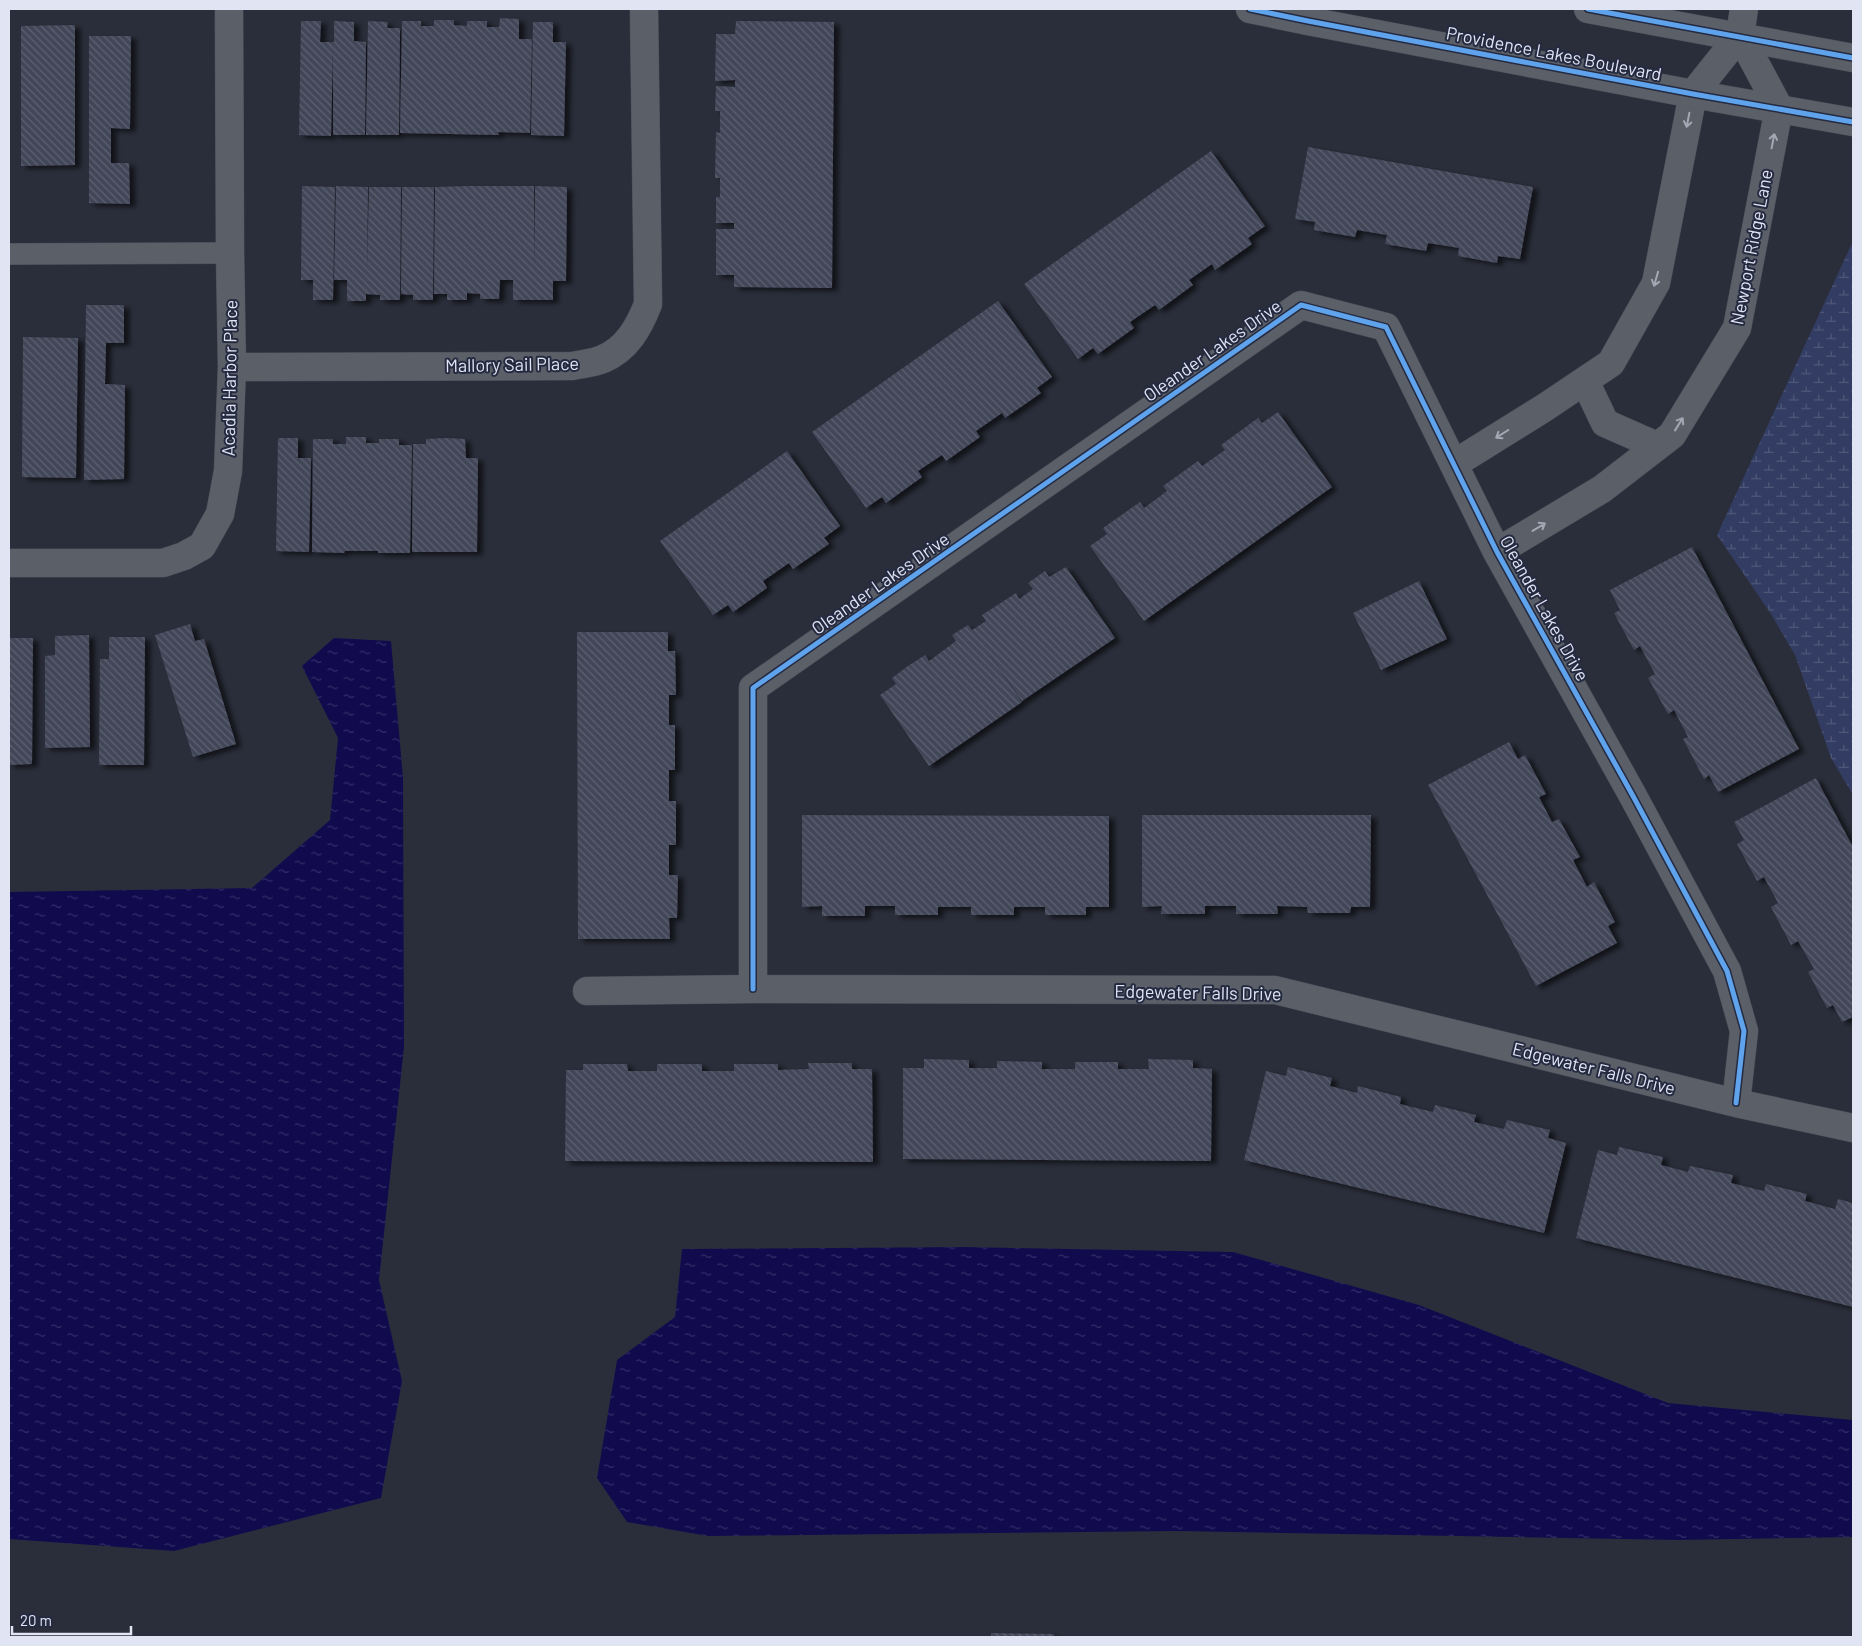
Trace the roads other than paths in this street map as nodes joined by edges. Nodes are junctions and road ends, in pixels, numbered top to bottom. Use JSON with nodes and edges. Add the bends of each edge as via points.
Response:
{"nodes":[{"id":1,"x":229,"y":9,"type":"edge"},
{"id":2,"x":644,"y":9,"type":"edge"},
{"id":3,"x":1250,"y":9,"type":"edge"},
{"id":4,"x":1588,"y":9,"type":"edge"},
{"id":5,"x":1744,"y":9,"type":"edge"},
{"id":6,"x":1740,"y":35,"type":"junction"},
{"id":7,"x":1853,"y":58,"type":"edge"},
{"id":8,"x":1693,"y":94,"type":"junction"},
{"id":9,"x":1779,"y":108,"type":"junction"},
{"id":10,"x":1853,"y":122,"type":"edge"},
{"id":11,"x":230,"y":253,"type":"junction"},
{"id":12,"x":9,"y":254,"type":"edge"},
{"id":13,"x":232,"y":367,"type":"junction"},
{"id":14,"x":1585,"y":381,"type":"junction"},
{"id":15,"x":1657,"y":446,"type":"junction"},
{"id":16,"x":1454,"y":464,"type":"junction"},
{"id":17,"x":1497,"y":552,"type":"junction"},
{"id":18,"x":9,"y":563,"type":"edge"},
{"id":19,"x":753,"y":989,"type":"junction"},
{"id":20,"x":587,"y":991,"type":"dead end"},
{"id":21,"x":1736,"y":1103,"type":"junction"},
{"id":22,"x":1853,"y":1128,"type":"edge"}],
"edges":[{"from":1,"to":11,"type":"street","name":"Acadia Harbor Place"},
{"from":2,"to":13,"type":"street","name":"Mallory Sail Place","via":[[648,304],[641,324],[628,343],[603,360],[572,366]]},
{"from":3,"to":8,"type":"street","name":"Providence Lakes Boulevard"},
{"from":4,"to":6,"type":"street"},
{"from":5,"to":6,"type":"street"},
{"from":6,"to":7,"type":"street"},
{"from":6,"to":8,"type":"street"},
{"from":6,"to":9,"type":"street"},
{"from":8,"to":9,"type":"street","name":"Providence Lakes Boulevard"},
{"from":8,"to":14,"type":"street","one_way":true,"via":[[1656,283],[1611,363]]},
{"from":9,"to":10,"type":"street","name":"Providence Lakes Boulevard"},
{"from":15,"to":9,"type":"street","name":"Newport Ridge Lane","one_way":true,"via":[[1672,435],[1737,328]]},
{"from":11,"to":12,"type":"lane"},
{"from":11,"to":13,"type":"street","name":"Acadia Harbor Place"},
{"from":13,"to":18,"type":"street","name":"Acadia Harbor Place","via":[[228,471],[220,514],[202,546],[163,563]]},
{"from":14,"to":15,"type":"street","via":[[1605,423]]},
{"from":14,"to":16,"type":"street","one_way":true},
{"from":17,"to":15,"type":"street","name":"Newport Ridge Lane","one_way":true,"via":[[1602,489]]},
{"from":16,"to":17,"type":"street","name":"Oleander Lakes Drive"},
{"from":16,"to":19,"type":"street","name":"Oleander Lakes Drive","via":[[1386,327],[1301,305],[753,688]]},
{"from":17,"to":21,"type":"street","name":"Oleander Lakes Drive","via":[[1727,971],[1744,1031]]},
{"from":19,"to":20,"type":"street","name":"Edgewater Falls Drive"},
{"from":19,"to":21,"type":"street","name":"Edgewater Falls Drive","via":[[1275,990]]},
{"from":21,"to":22,"type":"street","name":"Edgewater Falls Drive"}]}
